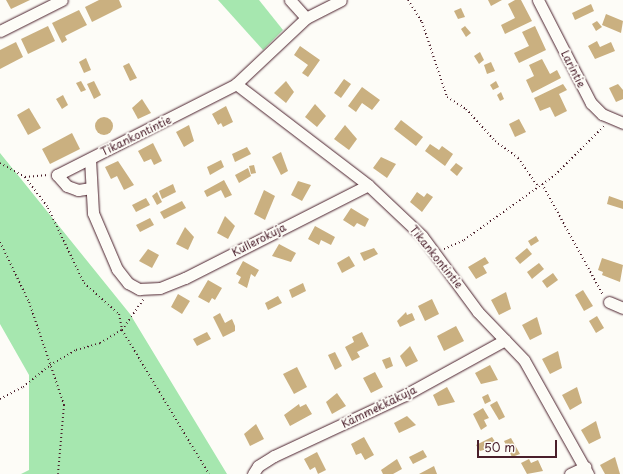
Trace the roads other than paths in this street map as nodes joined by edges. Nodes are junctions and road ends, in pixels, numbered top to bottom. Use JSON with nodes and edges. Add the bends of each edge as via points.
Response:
{"nodes":[{"id":1,"x":62,"y":0,"type":"edge"},
{"id":2,"x":290,"y":0,"type":"edge"},
{"id":3,"x":341,"y":0,"type":"edge"},
{"id":4,"x":538,"y":0,"type":"edge"},
{"id":5,"x":306,"y":18,"type":"junction"},
{"id":6,"x":0,"y":31,"type":"edge"},
{"id":7,"x":236,"y":84,"type":"junction"},
{"id":8,"x":623,"y":122,"type":"edge"},
{"id":9,"x":90,"y":159,"type":"junction"},
{"id":10,"x":368,"y":185,"type":"junction"},
{"id":11,"x":91,"y":188,"type":"junction"},
{"id":12,"x":609,"y":302,"type":"road end"},
{"id":13,"x":623,"y":308,"type":"edge"},
{"id":14,"x":504,"y":340,"type":"junction"},
{"id":15,"x":586,"y":470,"type":"edge"},
{"id":16,"x":253,"y":473,"type":"edge"},
{"id":17,"x":570,"y":474,"type":"edge"}],
"edges":[{"from":1,"to":6,"type":"street"},
{"from":2,"to":5,"type":"street"},
{"from":3,"to":5,"type":"street","name":"Tikankontintie"},
{"from":4,"to":8,"type":"street","name":"Larintie","via":[[586,95],[597,110],[609,118]]},
{"from":5,"to":7,"type":"street","name":"Tikankontintie"},
{"from":7,"to":9,"type":"street","name":"Tikankontintie"},
{"from":7,"to":10,"type":"street","name":"Tikankontintie"},
{"from":9,"to":11,"type":"street"},
{"from":9,"to":11,"type":"street","name":"Tikankontintie","via":[[57,174],[67,186],[78,190]]},
{"from":10,"to":11,"type":"street","name":"Kullerokuja","via":[[185,278],[148,290],[131,286],[117,269],[92,213]]},
{"from":10,"to":14,"type":"street","name":"Tikankontintie","via":[[436,253],[478,312]]},
{"from":12,"to":13,"type":"street"},
{"from":14,"to":15,"type":"street","name":"Tikankontintie","via":[[524,360]]},
{"from":14,"to":16,"type":"street","name":"Kämmekkäkuja","via":[[433,381],[274,456]]},
{"from":15,"to":17,"type":"street"}]}
